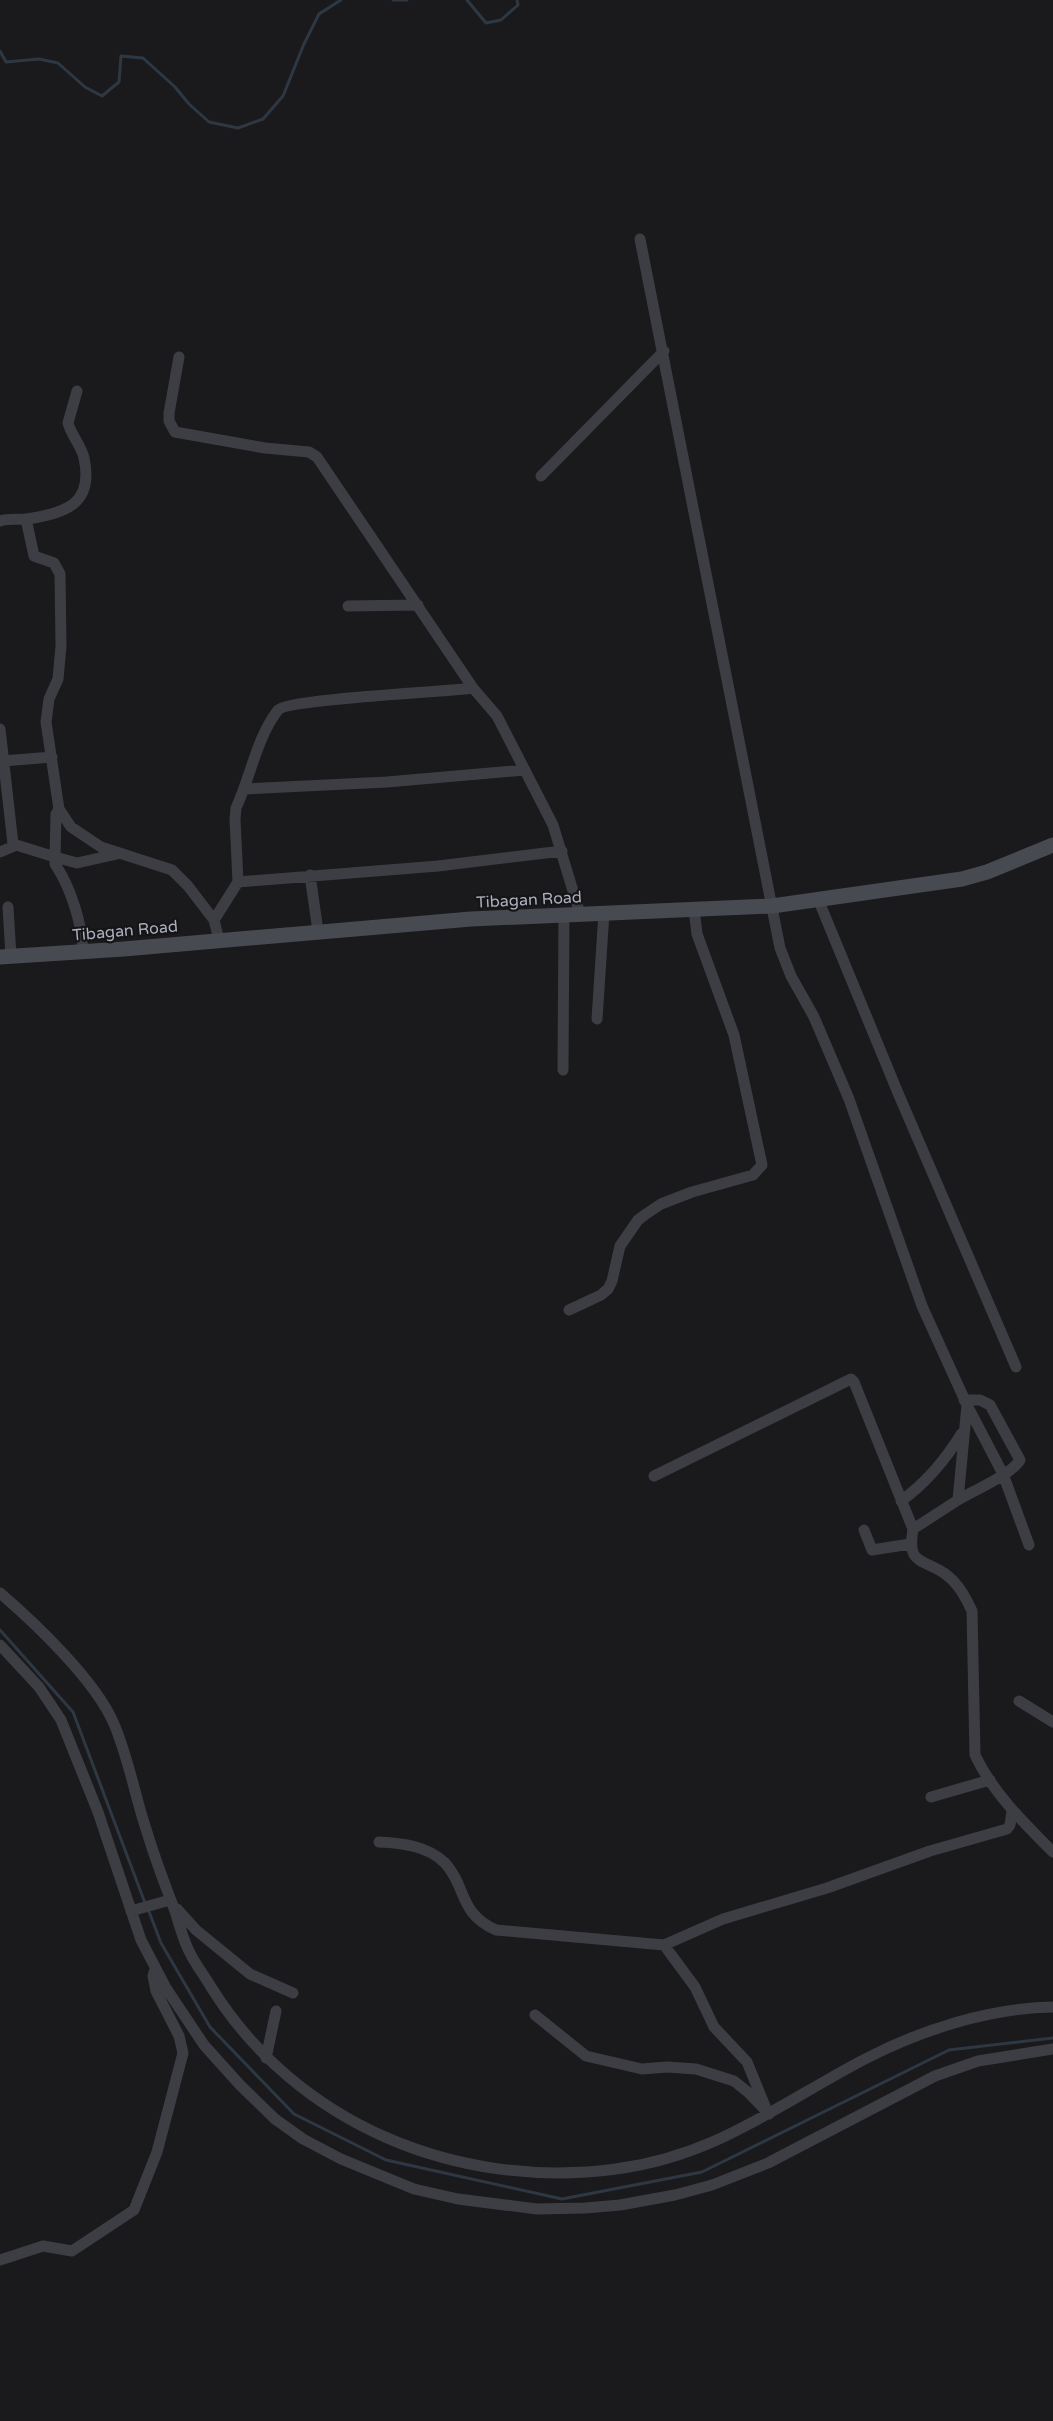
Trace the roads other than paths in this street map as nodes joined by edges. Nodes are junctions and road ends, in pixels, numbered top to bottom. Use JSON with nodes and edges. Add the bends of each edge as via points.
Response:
{"nodes":[{"id":1,"x":640,"y":238,"type":"dead end"},
{"id":2,"x":664,"y":351,"type":"junction"},
{"id":3,"x":179,"y":357,"type":"dead end"},
{"id":4,"x":77,"y":391,"type":"dead end"},
{"id":5,"x":541,"y":476,"type":"dead end"},
{"id":6,"x":26,"y":519,"type":"junction"},
{"id":7,"x":0,"y":520,"type":"edge"},
{"id":8,"x":418,"y":605,"type":"junction"},
{"id":9,"x":348,"y":606,"type":"dead end"},
{"id":10,"x":474,"y":688,"type":"junction"},
{"id":11,"x":0,"y":729,"type":"edge"},
{"id":12,"x":52,"y":757,"type":"junction"},
{"id":13,"x":3,"y":760,"type":"junction"},
{"id":14,"x":525,"y":770,"type":"junction"},
{"id":15,"x":244,"y":789,"type":"junction"},
{"id":16,"x":59,"y":809,"type":"junction"},
{"id":17,"x":13,"y":844,"type":"junction"},
{"id":18,"x":1053,"y":845,"type":"edge"},
{"id":19,"x":562,"y":851,"type":"junction"},
{"id":20,"x":0,"y":852,"type":"edge"},
{"id":21,"x":121,"y":854,"type":"junction"},
{"id":22,"x":55,"y":857,"type":"junction"},
{"id":23,"x":310,"y":875,"type":"junction"},
{"id":24,"x":238,"y":882,"type":"junction"},
{"id":25,"x":818,"y":899,"type":"junction"},
{"id":26,"x":772,"y":906,"type":"junction"},
{"id":27,"x":8,"y":907,"type":"dead end"},
{"id":28,"x":694,"y":909,"type":"junction"},
{"id":29,"x":604,"y":913,"type":"junction"},
{"id":30,"x":580,"y":914,"type":"junction"},
{"id":31,"x":564,"y":915,"type":"junction"},
{"id":32,"x":214,"y":920,"type":"junction"},
{"id":33,"x":318,"y":931,"type":"junction"},
{"id":34,"x":219,"y":940,"type":"junction"},
{"id":35,"x":82,"y":952,"type":"junction"},
{"id":36,"x":6,"y":957,"type":"edge"},
{"id":37,"x":597,"y":1019,"type":"dead end"},
{"id":38,"x":563,"y":1070,"type":"dead end"},
{"id":39,"x":569,"y":1310,"type":"dead end"},
{"id":40,"x":1016,"y":1366,"type":"dead end"},
{"id":41,"x":966,"y":1402,"type":"junction"},
{"id":42,"x":964,"y":1430,"type":"junction"},
{"id":43,"x":1002,"y":1474,"type":"junction"},
{"id":44,"x":654,"y":1476,"type":"dead end"},
{"id":45,"x":958,"y":1500,"type":"junction"},
{"id":46,"x":901,"y":1501,"type":"junction"},
{"id":47,"x":913,"y":1529,"type":"junction"},
{"id":48,"x":864,"y":1530,"type":"dead end"},
{"id":49,"x":910,"y":1544,"type":"junction"},
{"id":50,"x":1029,"y":1545,"type":"dead end"},
{"id":51,"x":0,"y":1593,"type":"edge"},
{"id":52,"x":0,"y":1645,"type":"edge"},
{"id":53,"x":1019,"y":1701,"type":"dead end"},
{"id":54,"x":1053,"y":1722,"type":"edge"},
{"id":55,"x":990,"y":1780,"type":"junction"},
{"id":56,"x":930,"y":1797,"type":"dead end"},
{"id":57,"x":1012,"y":1811,"type":"junction"},
{"id":58,"x":379,"y":1842,"type":"dead end"},
{"id":59,"x":1053,"y":1852,"type":"edge"},
{"id":60,"x":167,"y":1902,"type":"junction"},
{"id":61,"x":134,"y":1910,"type":"junction"},
{"id":62,"x":664,"y":1945,"type":"junction"},
{"id":63,"x":155,"y":1969,"type":"junction"},
{"id":64,"x":293,"y":1993,"type":"dead end"},
{"id":65,"x":1053,"y":2007,"type":"edge"},
{"id":66,"x":276,"y":2011,"type":"dead end"},
{"id":67,"x":535,"y":2015,"type":"dead end"},
{"id":68,"x":1053,"y":2048,"type":"edge"},
{"id":69,"x":266,"y":2058,"type":"junction"},
{"id":70,"x":769,"y":2114,"type":"junction"},
{"id":71,"x":0,"y":2260,"type":"edge"}],
"edges":[{"from":1,"to":2,"type":"street"},
{"from":2,"to":5,"type":"street"},
{"from":2,"to":26,"type":"street"},
{"from":3,"to":8,"type":"street","via":[[169,413],[175,432],[314,455]]},
{"from":4,"to":6,"type":"street","via":[[68,423],[84,458],[86,489],[73,506]]},
{"from":6,"to":7,"type":"street"},
{"from":6,"to":12,"type":"street","via":[[34,556],[54,563],[60,574],[58,679],[49,699],[46,722]]},
{"from":8,"to":9,"type":"street"},
{"from":8,"to":10,"type":"street"},
{"from":10,"to":14,"type":"street","via":[[497,716]]},
{"from":10,"to":15,"type":"street","via":[[283,706],[264,736]]},
{"from":11,"to":13,"type":"street"},
{"from":12,"to":13,"type":"street"},
{"from":12,"to":16,"type":"street"},
{"from":13,"to":17,"type":"street"},
{"from":14,"to":15,"type":"street","via":[[387,782]]},
{"from":14,"to":19,"type":"street","via":[[553,824]]},
{"from":15,"to":24,"type":"street","via":[[235,819]]},
{"from":16,"to":21,"type":"street","via":[[85,838]]},
{"from":16,"to":22,"type":"street","via":[[56,814]]},
{"from":17,"to":20,"type":"street"},
{"from":17,"to":22,"type":"street"},
{"from":18,"to":25,"type":"main road","name":"Tibagan Road","via":[[962,879]]},
{"from":19,"to":23,"type":"street","via":[[438,866]]},
{"from":19,"to":30,"type":"street"},
{"from":21,"to":22,"type":"street","via":[[77,863]]},
{"from":21,"to":32,"type":"street","via":[[172,870]]},
{"from":22,"to":35,"type":"street","via":[[79,919]]},
{"from":23,"to":24,"type":"street"},
{"from":23,"to":33,"type":"street"},
{"from":24,"to":32,"type":"street"},
{"from":25,"to":26,"type":"main road","name":"Tibagan Road"},
{"from":25,"to":40,"type":"street"},
{"from":26,"to":28,"type":"main road","name":"Tibagan Road"},
{"from":26,"to":41,"type":"street","via":[[786,964],[814,1017],[849,1099],[922,1306]]},
{"from":27,"to":36,"type":"street"},
{"from":28,"to":29,"type":"main road","name":"Tibagan Road"},
{"from":28,"to":39,"type":"street","via":[[697,934],[734,1035],[762,1165],[753,1175],[661,1204],[638,1220],[620,1246],[608,1289]]},
{"from":29,"to":30,"type":"main road","name":"Tibagan Road"},
{"from":29,"to":37,"type":"street"},
{"from":30,"to":31,"type":"main road","name":"Tibagan Road"},
{"from":31,"to":33,"type":"main road","name":"Tibagan Road"},
{"from":31,"to":38,"type":"street"},
{"from":32,"to":34,"type":"street"},
{"from":33,"to":34,"type":"main road","name":"Tibagan Road"},
{"from":34,"to":35,"type":"main road","name":"Tibagan Road"},
{"from":35,"to":36,"type":"main road","name":"Tibagan Road"},
{"from":41,"to":42,"type":"street"},
{"from":41,"to":43,"type":"street"},
{"from":41,"to":43,"type":"street","via":[[980,1400],[990,1405],[1019,1456],[1018,1464]]},
{"from":42,"to":45,"type":"street"},
{"from":42,"to":46,"type":"street","via":[[947,1456]]},
{"from":43,"to":45,"type":"street"},
{"from":43,"to":50,"type":"street"},
{"from":44,"to":46,"type":"street","via":[[849,1379],[854,1382]]},
{"from":45,"to":47,"type":"street"},
{"from":46,"to":47,"type":"street"},
{"from":47,"to":49,"type":"street"},
{"from":48,"to":49,"type":"street","via":[[872,1550]]},
{"from":49,"to":55,"type":"street","via":[[914,1557],[944,1573],[962,1590],[972,1611],[974,1748],[980,1767]]},
{"from":51,"to":60,"type":"street","via":[[73,1665],[97,1694],[114,1722]]},
{"from":52,"to":61,"type":"street","via":[[39,1687],[61,1720]]},
{"from":53,"to":54,"type":"street"},
{"from":55,"to":56,"type":"street"},
{"from":55,"to":57,"type":"street"},
{"from":57,"to":59,"type":"street"},
{"from":57,"to":62,"type":"street","via":[[1007,1829],[715,1922]]},
{"from":58,"to":62,"type":"street","via":[[403,1843],[433,1854],[445,1864],[475,1916],[496,1930]]},
{"from":60,"to":61,"type":"street"},
{"from":60,"to":64,"type":"street","via":[[250,1974]]},
{"from":60,"to":69,"type":"street","via":[[189,1952],[227,2013]]},
{"from":61,"to":63,"type":"street","via":[[141,1940]]},
{"from":62,"to":70,"type":"street","via":[[695,1988],[714,2027],[747,2062]]},
{"from":63,"to":68,"type":"street","via":[[204,2044],[276,2120],[303,2139],[341,2159],[414,2189],[458,2200],[517,2207],[620,2205],[712,2185],[768,2163],[934,2076],[978,2061]]},
{"from":63,"to":71,"type":"street","via":[[156,1991],[179,2036],[183,2054],[157,2152],[134,2210],[72,2250],[43,2246]]},
{"from":65,"to":70,"type":"street","via":[[976,2018],[926,2033],[865,2059]]},
{"from":66,"to":69,"type":"street"},
{"from":67,"to":70,"type":"street","via":[[586,2056],[642,2069],[696,2069],[734,2080]]},
{"from":69,"to":70,"type":"street","via":[[310,2095],[369,2130],[458,2162],[517,2172],[592,2171],[650,2163],[713,2143]]}]}
